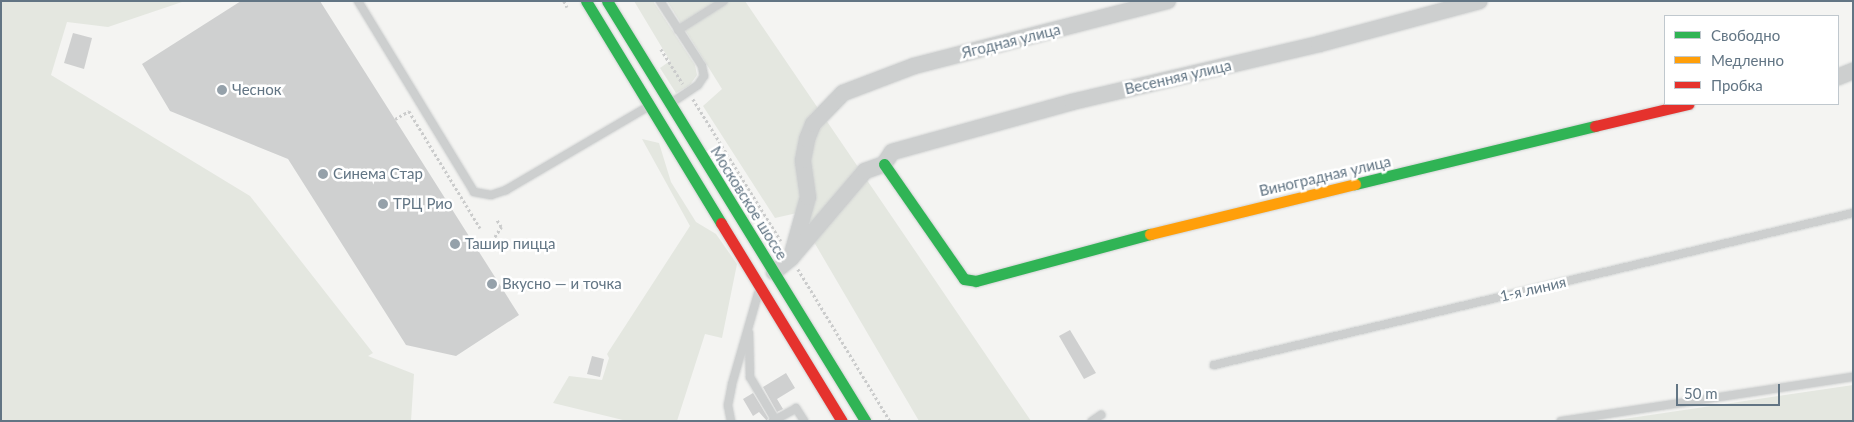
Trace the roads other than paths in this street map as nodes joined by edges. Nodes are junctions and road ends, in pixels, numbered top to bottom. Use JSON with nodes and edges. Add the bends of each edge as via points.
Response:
{"nodes":[{"id":1,"x":358,"y":1,"type":"edge"},
{"id":2,"x":586,"y":1,"type":"edge"},
{"id":3,"x":607,"y":1,"type":"edge"},
{"id":4,"x":660,"y":1,"type":"edge"},
{"id":5,"x":724,"y":1,"type":"edge"},
{"id":6,"x":1168,"y":1,"type":"edge"},
{"id":7,"x":1479,"y":1,"type":"edge"},
{"id":8,"x":678,"y":30,"type":"junction"},
{"id":9,"x":1853,"y":71,"type":"edge"},
{"id":10,"x":1839,"y":77,"type":"edge"},
{"id":11,"x":667,"y":100,"type":"junction"},
{"id":12,"x":1684,"y":105,"type":"edge"},
{"id":13,"x":650,"y":106,"type":"junction"},
{"id":14,"x":662,"y":125,"type":"junction"},
{"id":15,"x":884,"y":164,"type":"junction"},
{"id":16,"x":1853,"y":213,"type":"edge"},
{"id":17,"x":791,"y":258,"type":"junction"},
{"id":18,"x":774,"y":272,"type":"junction"},
{"id":19,"x":760,"y":288,"type":"junction"},
{"id":20,"x":749,"y":324,"type":"junction"},
{"id":21,"x":1214,"y":365,"type":"dead end"},
{"id":22,"x":1853,"y":377,"type":"edge"},
{"id":23,"x":1101,"y":415,"type":"dead end"},
{"id":24,"x":774,"y":420,"type":"edge"},
{"id":25,"x":730,"y":421,"type":"edge"},
{"id":26,"x":804,"y":421,"type":"edge"},
{"id":27,"x":842,"y":421,"type":"edge"},
{"id":28,"x":865,"y":421,"type":"edge"},
{"id":29,"x":1092,"y":421,"type":"edge"},
{"id":30,"x":1561,"y":421,"type":"edge"}],
"edges":[{"from":1,"to":13,"type":"lane","via":[[474,192],[491,195],[506,190]]},
{"from":2,"to":13,"type":"main road"},
{"from":3,"to":11,"type":"main road","name":"Московское шоссе"},
{"from":4,"to":8,"type":"lane"},
{"from":5,"to":8,"type":"lane"},
{"from":6,"to":17,"type":"street","name":"Ягодная улица","via":[[914,66],[843,93],[813,124],[804,160],[808,197]]},
{"from":7,"to":15,"type":"street","name":"Весенняя улица","via":[[1395,25],[981,126],[892,152]]},
{"from":8,"to":11,"type":"lane","via":[[702,66],[704,76],[698,86]]},
{"from":9,"to":10,"type":"street"},
{"from":11,"to":13,"type":"lane"},
{"from":11,"to":14,"type":"lane"},
{"from":11,"to":18,"type":"main road","name":"Московское шоссе"},
{"from":12,"to":15,"type":"main road","name":"Виноградная улица","via":[[1167,229],[992,280],[969,280],[956,271]]},
{"from":13,"to":14,"type":"main road"},
{"from":14,"to":19,"type":"main road"},
{"from":15,"to":17,"type":"street","name":"Весенняя улица","via":[[865,171]]},
{"from":16,"to":21,"type":"lane","name":"1-я линия"},
{"from":17,"to":18,"type":"street","name":"Весенняя улица"},
{"from":18,"to":28,"type":"main road","name":"Московское шоссе"},
{"from":19,"to":20,"type":"lane"},
{"from":19,"to":27,"type":"main road"},
{"from":20,"to":24,"type":"lane","via":[[750,377]]},
{"from":20,"to":25,"type":"lane","via":[[728,405]]},
{"from":22,"to":30,"type":"lane"},
{"from":23,"to":29,"type":"lane"},
{"from":24,"to":26,"type":"lane","via":[[796,408]]}]}
